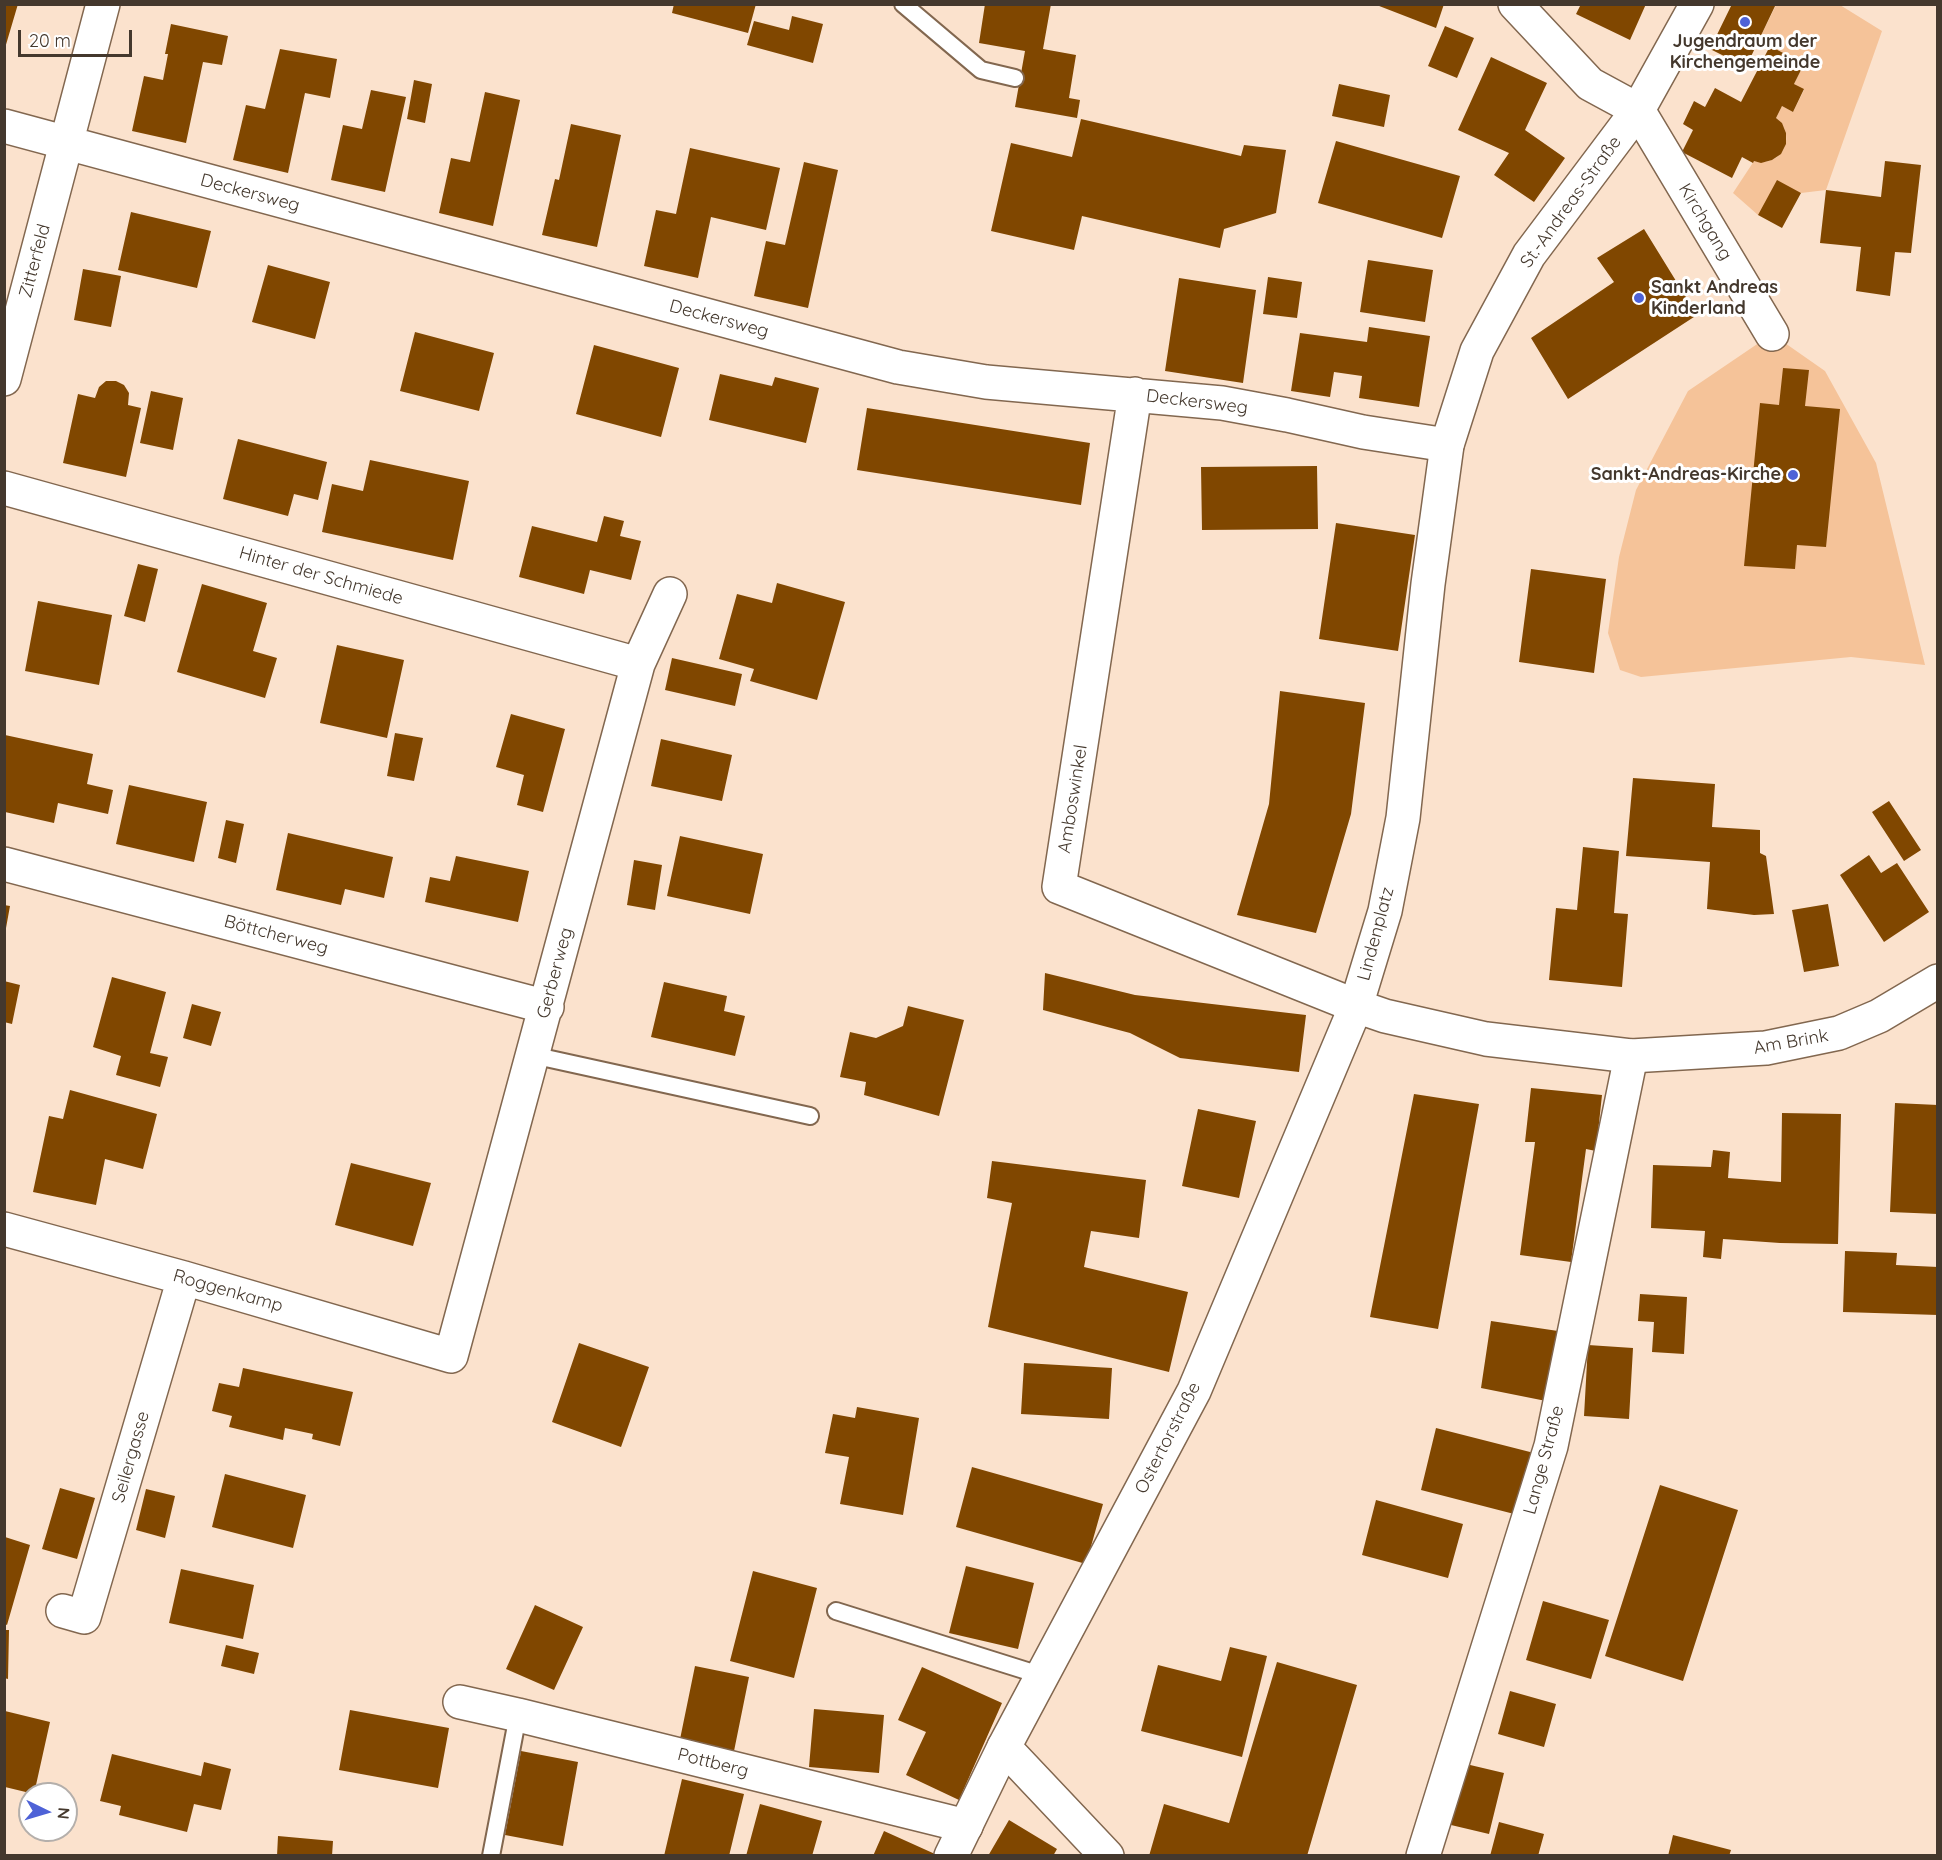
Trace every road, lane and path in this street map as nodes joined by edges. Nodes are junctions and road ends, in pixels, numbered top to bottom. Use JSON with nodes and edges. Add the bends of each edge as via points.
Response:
{"nodes":[{"id":1,"x":103,"y":4,"type":"edge"},
{"id":2,"x":903,"y":4,"type":"edge"},
{"id":3,"x":1515,"y":4,"type":"edge"},
{"id":4,"x":1697,"y":4,"type":"edge"},
{"id":5,"x":1015,"y":78,"type":"dead end"},
{"id":6,"x":1638,"y":110,"type":"junction"},
{"id":7,"x":4,"y":126,"type":"edge"},
{"id":8,"x":66,"y":144,"type":"junction"},
{"id":9,"x":1772,"y":334,"type":"dead end"},
{"id":10,"x":4,"y":379,"type":"edge"},
{"id":11,"x":1135,"y":394,"type":"junction"},
{"id":12,"x":1447,"y":445,"type":"junction"},
{"id":13,"x":4,"y":488,"type":"edge"},
{"id":14,"x":1428,"y":584,"type":"joint"},
{"id":15,"x":670,"y":594,"type":"dead end"},
{"id":16,"x":638,"y":664,"type":"junction"},
{"id":17,"x":4,"y":864,"type":"edge"},
{"id":18,"x":1938,"y":981,"type":"edge"},
{"id":19,"x":1356,"y":1006,"type":"junction"},
{"id":20,"x":547,"y":1007,"type":"junction"},
{"id":21,"x":532,"y":1055,"type":"junction"},
{"id":22,"x":1630,"y":1056,"type":"junction"},
{"id":23,"x":810,"y":1116,"type":"dead end"},
{"id":24,"x":4,"y":1229,"type":"edge"},
{"id":25,"x":184,"y":1278,"type":"junction"},
{"id":26,"x":450,"y":1356,"type":"joint"},
{"id":27,"x":63,"y":1611,"type":"dead end"},
{"id":28,"x":836,"y":1611,"type":"dead end"},
{"id":29,"x":1043,"y":1676,"type":"junction"},
{"id":30,"x":460,"y":1702,"type":"dead end"},
{"id":31,"x":518,"y":1715,"type":"junction"},
{"id":32,"x":1004,"y":1747,"type":"junction"},
{"id":33,"x":966,"y":1826,"type":"junction"},
{"id":34,"x":491,"y":1856,"type":"edge"},
{"id":35,"x":951,"y":1856,"type":"edge"},
{"id":36,"x":1107,"y":1856,"type":"edge"},
{"id":37,"x":1423,"y":1856,"type":"edge"}],
"edges":[{"from":1,"to":8,"type":"street","name":"Zitterfeld"},
{"from":2,"to":5,"type":"lane","via":[[981,70]]},
{"from":3,"to":6,"type":"street","via":[[1590,84]]},
{"from":4,"to":6,"type":"street","name":"St.-Andreas-Straße"},
{"from":6,"to":9,"type":"street","name":"Kirchgang"},
{"from":6,"to":12,"type":"street","name":"St.-Andreas-Straße","via":[[1529,255],[1477,351]]},
{"from":7,"to":8,"type":"street","name":"Deckersweg"},
{"from":8,"to":10,"type":"street","name":"Zitterfeld"},
{"from":8,"to":11,"type":"street","name":"Deckersweg","via":[[897,367],[987,382]]},
{"from":11,"to":12,"type":"street","name":"Deckersweg","via":[[1222,403]]},
{"from":11,"to":19,"type":"street","name":"Amboswinkel","via":[[1059,887]]},
{"from":12,"to":14,"type":"street","name":"St.-Andreas-Straße"},
{"from":13,"to":16,"type":"street","name":"Hinter der Schmiede"},
{"from":14,"to":19,"type":"street","name":"Lindenplatz","via":[[1403,818],[1384,911]]},
{"from":15,"to":16,"type":"street","name":"Gerberweg"},
{"from":16,"to":20,"type":"street","name":"Gerberweg"},
{"from":17,"to":20,"type":"street","name":"Böttcherweg"},
{"from":18,"to":22,"type":"street","name":"Am Brink","via":[[1879,1016],[1839,1033],[1766,1048]]},
{"from":19,"to":22,"type":"street","name":"Lindenplatz","via":[[1486,1039]]},
{"from":19,"to":29,"type":"street","name":"Ostertorstraße","via":[[1194,1391]]},
{"from":20,"to":21,"type":"street","name":"Gerberweg"},
{"from":21,"to":23,"type":"lane"},
{"from":21,"to":26,"type":"street","name":"Gerberweg"},
{"from":22,"to":37,"type":"street","name":"Lange Straße","via":[[1551,1446]]},
{"from":24,"to":25,"type":"street","name":"Roggenkamp"},
{"from":25,"to":26,"type":"street","name":"Roggenkamp"},
{"from":25,"to":27,"type":"street","name":"Seilergasse","via":[[84,1617]]},
{"from":28,"to":29,"type":"lane"},
{"from":29,"to":32,"type":"street","name":"Ostertorstraße"},
{"from":30,"to":31,"type":"street","name":"Pottberg"},
{"from":31,"to":33,"type":"street","name":"Pottberg"},
{"from":31,"to":34,"type":"lane"},
{"from":32,"to":33,"type":"street","name":"Ostertorstraße"},
{"from":32,"to":36,"type":"street"},
{"from":33,"to":35,"type":"street","name":"Ostertorstraße"}]}
